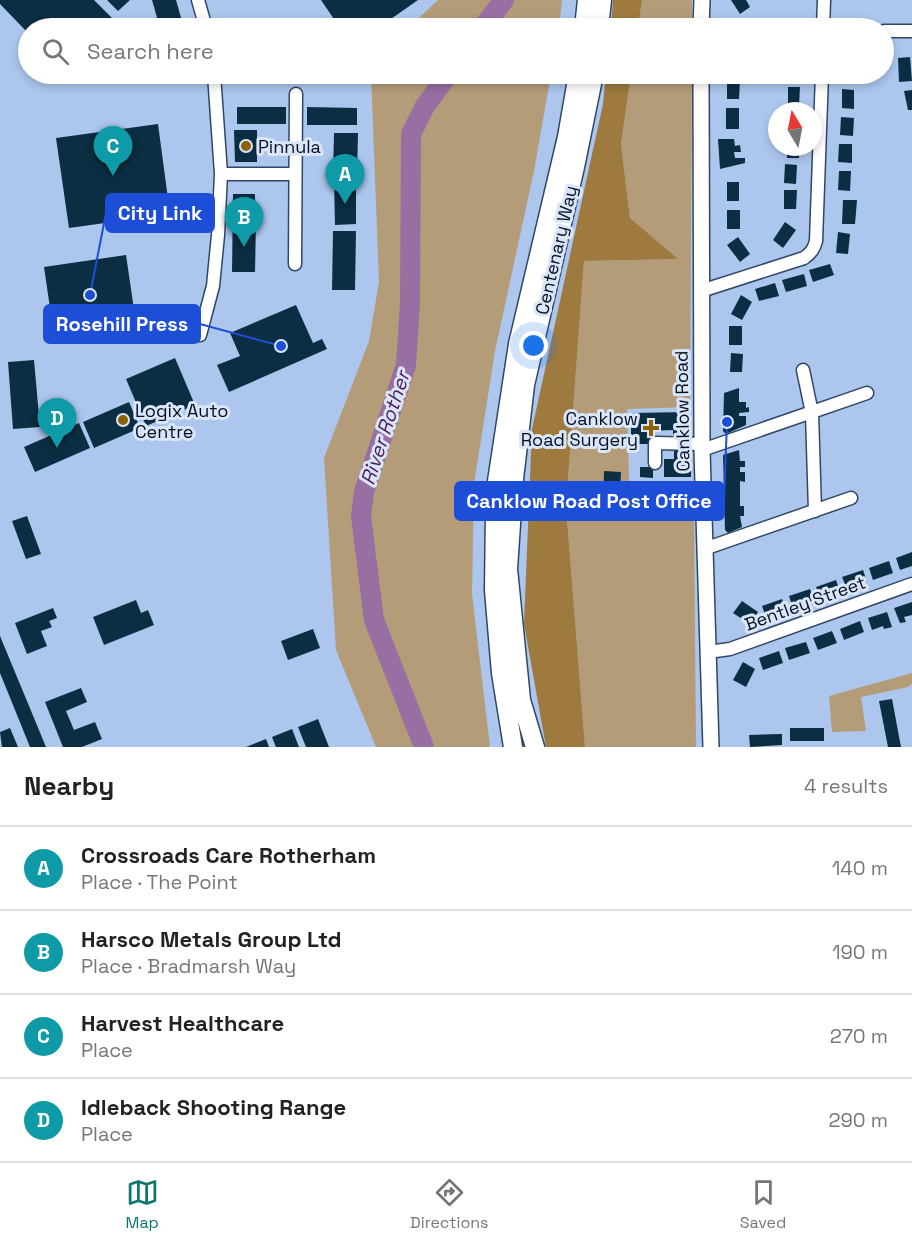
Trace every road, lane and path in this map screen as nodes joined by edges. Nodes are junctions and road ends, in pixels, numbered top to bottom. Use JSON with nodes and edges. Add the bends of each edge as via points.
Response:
{"nodes":[{"id":1,"x":198,"y":0,"type":"edge"},
{"id":2,"x":587,"y":0,"type":"edge"},
{"id":3,"x":602,"y":0,"type":"edge"},
{"id":4,"x":702,"y":0,"type":"edge"},
{"id":5,"x":824,"y":0,"type":"edge"},
{"id":6,"x":203,"y":18,"type":"edge"},
{"id":7,"x":585,"y":18,"type":"edge"},
{"id":8,"x":600,"y":18,"type":"edge"},
{"id":9,"x":701,"y":18,"type":"edge"},
{"id":10,"x":823,"y":18,"type":"edge"},
{"id":11,"x":894,"y":31,"type":"edge"},
{"id":12,"x":912,"y":31,"type":"edge"},
{"id":13,"x":214,"y":84,"type":"edge"},
{"id":14,"x":576,"y":84,"type":"edge"},
{"id":15,"x":592,"y":84,"type":"edge"},
{"id":16,"x":701,"y":84,"type":"edge"},
{"id":17,"x":822,"y":84,"type":"edge"},
{"id":18,"x":296,"y":94,"type":"dead end"},
{"id":19,"x":221,"y":174,"type":"junction"},
{"id":20,"x":295,"y":174,"type":"junction"},
{"id":21,"x":295,"y":264,"type":"dead end"},
{"id":22,"x":701,"y":291,"type":"junction"},
{"id":23,"x":200,"y":335,"type":"dead end"},
{"id":24,"x":803,"y":370,"type":"dead end"},
{"id":25,"x":867,"y":393,"type":"dead end"},
{"id":26,"x":812,"y":413,"type":"junction"},
{"id":27,"x":702,"y":447,"type":"junction"},
{"id":28,"x":655,"y":464,"type":"dead end"},
{"id":29,"x":851,"y":498,"type":"dead end"},
{"id":30,"x":815,"y":511,"type":"junction"},
{"id":31,"x":704,"y":549,"type":"junction"},
{"id":32,"x":912,"y":584,"type":"edge"},
{"id":33,"x":708,"y":652,"type":"junction"},
{"id":34,"x":513,"y":747,"type":"edge"},
{"id":35,"x":535,"y":747,"type":"edge"},
{"id":36,"x":711,"y":747,"type":"edge"}],
"edges":[{"from":1,"to":6,"type":"street"},
{"from":2,"to":7,"type":"main road"},
{"from":3,"to":8,"type":"main road"},
{"from":4,"to":9,"type":"street"},
{"from":5,"to":10,"type":"street"},
{"from":11,"to":12,"type":"street"},
{"from":13,"to":19,"type":"street"},
{"from":14,"to":34,"type":"main road","name":"Centenary Way","via":[[518,344],[497,481],[494,590],[501,673]]},
{"from":15,"to":35,"type":"main road","name":"Centenary Way","via":[[525,386],[514,479],[508,569],[521,700]]},
{"from":16,"to":22,"type":"street","name":"Canklow Road"},
{"from":17,"to":22,"type":"street","via":[[814,248],[804,258]]},
{"from":18,"to":20,"type":"street"},
{"from":19,"to":20,"type":"street"},
{"from":19,"to":23,"type":"street","via":[[213,286]]},
{"from":20,"to":21,"type":"street"},
{"from":22,"to":27,"type":"street","name":"Canklow Road"},
{"from":24,"to":26,"type":"street"},
{"from":25,"to":26,"type":"street"},
{"from":26,"to":27,"type":"street"},
{"from":26,"to":30,"type":"street"},
{"from":27,"to":28,"type":"street","via":[[655,443]]},
{"from":27,"to":31,"type":"street","name":"Canklow Road"},
{"from":29,"to":30,"type":"street"},
{"from":30,"to":31,"type":"street"},
{"from":31,"to":33,"type":"street","name":"Canklow Road"},
{"from":32,"to":33,"type":"street","name":"Bentley Street","via":[[730,649]]},
{"from":33,"to":36,"type":"street","name":"Canklow Road"}]}
